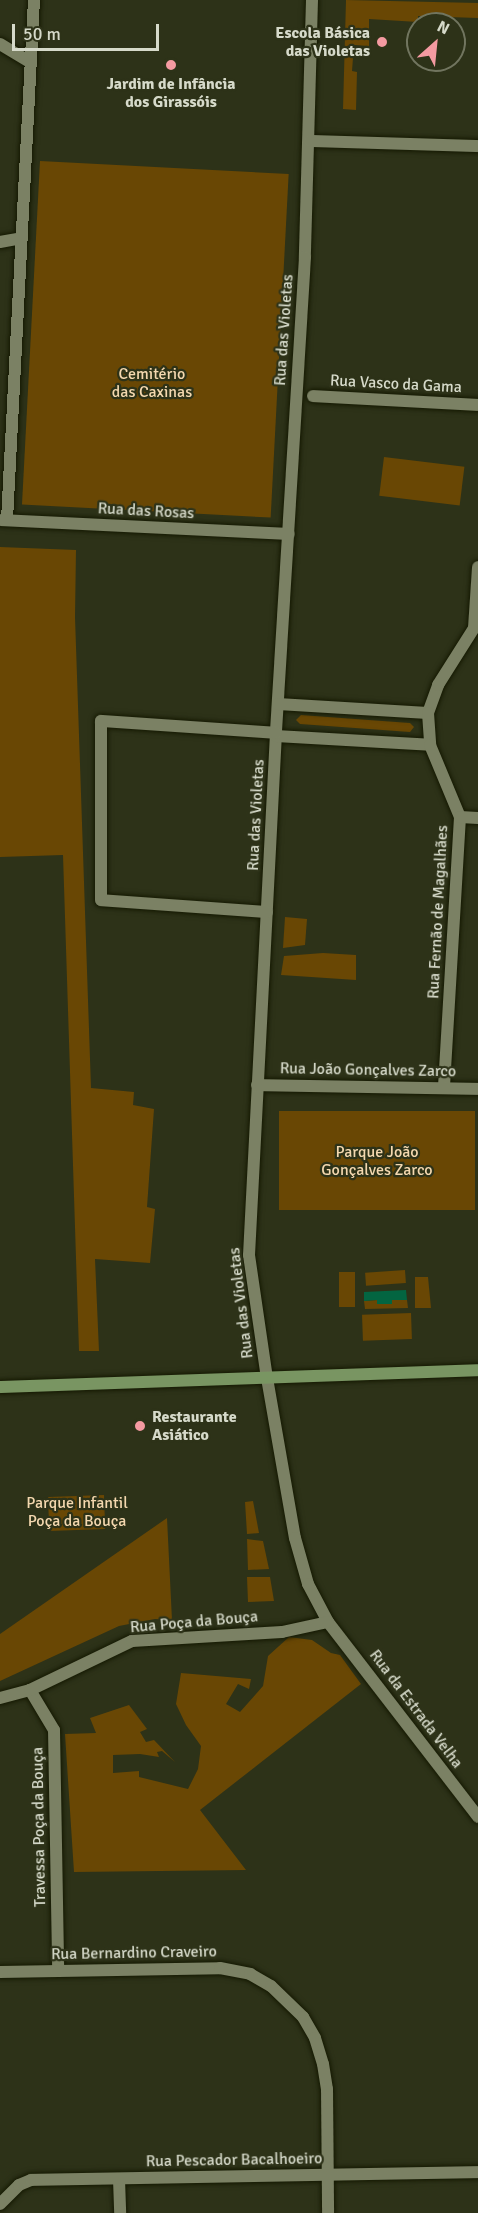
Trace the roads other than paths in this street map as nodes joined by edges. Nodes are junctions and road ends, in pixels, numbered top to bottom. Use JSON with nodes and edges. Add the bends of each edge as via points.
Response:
{"nodes":[{"id":1,"x":34,"y":0,"type":"edge"},
{"id":2,"x":312,"y":0,"type":"edge"},
{"id":3,"x":0,"y":44,"type":"edge"},
{"id":4,"x":30,"y":62,"type":"junction"},
{"id":5,"x":310,"y":141,"type":"junction"},
{"id":6,"x":478,"y":146,"type":"edge"},
{"id":7,"x":22,"y":238,"type":"junction"},
{"id":8,"x":0,"y":242,"type":"edge"},
{"id":9,"x":313,"y":396,"type":"dead end"},
{"id":10,"x":478,"y":405,"type":"edge"},
{"id":11,"x":4,"y":520,"type":"edge"},
{"id":12,"x":290,"y":534,"type":"junction"},
{"id":13,"x":478,"y":567,"type":"edge"},
{"id":14,"x":476,"y":628,"type":"edge"},
{"id":15,"x":278,"y":704,"type":"junction"},
{"id":16,"x":428,"y":713,"type":"junction"},
{"id":17,"x":276,"y":734,"type":"junction"},
{"id":18,"x":430,"y":745,"type":"junction"},
{"id":19,"x":460,"y":817,"type":"junction"},
{"id":20,"x":478,"y":818,"type":"edge"},
{"id":21,"x":267,"y":912,"type":"junction"},
{"id":22,"x":257,"y":1085,"type":"junction"},
{"id":23,"x":444,"y":1088,"type":"junction"},
{"id":24,"x":478,"y":1089,"type":"edge"},
{"id":25,"x":478,"y":1370,"type":"edge"},
{"id":26,"x":267,"y":1378,"type":"junction"},
{"id":27,"x":0,"y":1388,"type":"edge"},
{"id":28,"x":328,"y":1622,"type":"junction"},
{"id":29,"x":30,"y":1690,"type":"junction"},
{"id":30,"x":0,"y":1698,"type":"edge"},
{"id":31,"x":478,"y":1817,"type":"edge"},
{"id":32,"x":57,"y":1971,"type":"junction"},
{"id":33,"x":0,"y":1972,"type":"edge"},
{"id":34,"x":478,"y":2172,"type":"edge"},
{"id":35,"x":328,"y":2174,"type":"junction"},
{"id":36,"x":119,"y":2179,"type":"junction"},
{"id":37,"x":0,"y":2204,"type":"edge"},
{"id":38,"x":120,"y":2213,"type":"edge"},
{"id":39,"x":328,"y":2213,"type":"edge"}],
"edges":[{"from":1,"to":4,"type":"street"},
{"from":2,"to":5,"type":"street","name":"Rua das Violetas"},
{"from":3,"to":4,"type":"street"},
{"from":4,"to":7,"type":"street"},
{"from":5,"to":6,"type":"street"},
{"from":5,"to":12,"type":"street","name":"Rua das Violetas"},
{"from":7,"to":8,"type":"street"},
{"from":7,"to":11,"type":"street"},
{"from":9,"to":10,"type":"street","name":"Rua Vasco da Gama"},
{"from":11,"to":12,"type":"street","name":"Rua das Rosas"},
{"from":12,"to":15,"type":"street","name":"Rua das Violetas"},
{"from":13,"to":14,"type":"street","name":"Rua Fernão de Magalhães"},
{"from":14,"to":16,"type":"street","name":"Rua Fernão de Magalhães","via":[[438,685]]},
{"from":15,"to":16,"type":"street"},
{"from":15,"to":17,"type":"street","name":"Rua das Violetas"},
{"from":16,"to":18,"type":"street","name":"Rua Fernão de Magalhães"},
{"from":17,"to":18,"type":"street"},
{"from":17,"to":21,"type":"street","name":"Rua das Violetas"},
{"from":17,"to":21,"type":"street","via":[[101,721],[101,900]]},
{"from":18,"to":19,"type":"street","name":"Rua Fernão de Magalhães"},
{"from":19,"to":20,"type":"street"},
{"from":19,"to":23,"type":"street","name":"Rua Fernão de Magalhães"},
{"from":21,"to":22,"type":"street","name":"Rua das Violetas"},
{"from":22,"to":23,"type":"street","name":"Rua João Gonçalves Zarco"},
{"from":22,"to":26,"type":"street","name":"Rua das Violetas","via":[[249,1256]]},
{"from":23,"to":24,"type":"street","name":"Rua João Gonçalves Zarco"},
{"from":25,"to":26,"type":"main road"},
{"from":26,"to":27,"type":"main road"},
{"from":26,"to":28,"type":"street","name":"Rua das Violetas","via":[[301,1562]]},
{"from":28,"to":29,"type":"street","name":"Rua Poça da Bouça","via":[[282,1632],[132,1641]]},
{"from":28,"to":31,"type":"street","name":"Rua da Estrada Velha"},
{"from":29,"to":30,"type":"street","name":"Rua Poça da Bouça"},
{"from":29,"to":32,"type":"street","name":"Travessa Poça da Bouça","via":[[54,1730]]},
{"from":32,"to":33,"type":"street","name":"Rua Bernardino Craveiro"},
{"from":32,"to":35,"type":"street","name":"Rua Bernardino Craveiro","via":[[220,1968],[250,1974],[271,1986],[303,2017],[323,2064]]},
{"from":34,"to":35,"type":"street","name":"Rua Pescador Bacalhoeiro"},
{"from":35,"to":36,"type":"street","name":"Rua Pescador Bacalhoeiro"},
{"from":35,"to":39,"type":"street","name":"Rua Bernardino Craveiro"},
{"from":36,"to":37,"type":"street","name":"Rua Pescador Bacalhoeiro","via":[[31,2180],[19,2185]]},
{"from":36,"to":38,"type":"street"}]}
